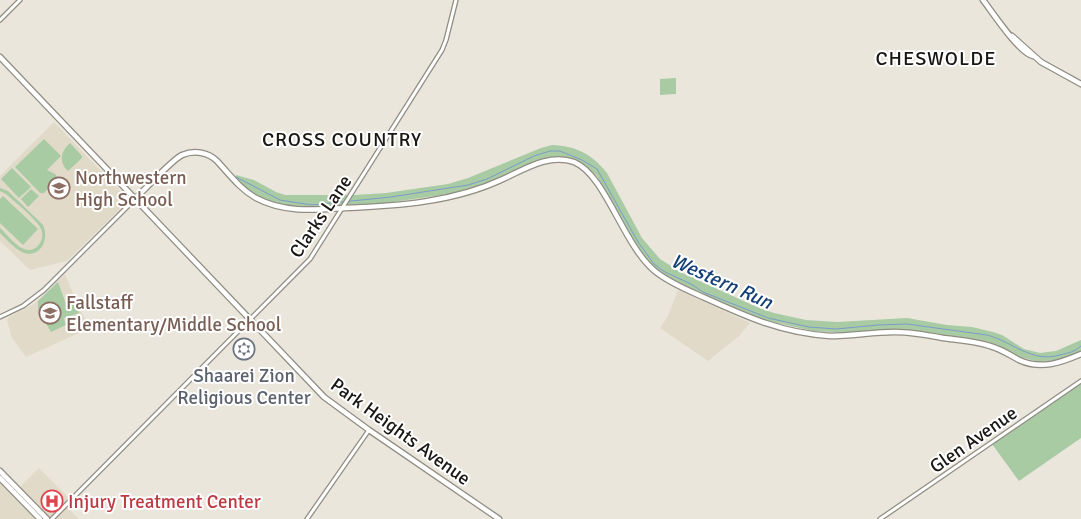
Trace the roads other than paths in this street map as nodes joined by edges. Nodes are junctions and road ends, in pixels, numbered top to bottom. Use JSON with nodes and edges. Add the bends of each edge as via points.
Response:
{"nodes":[{"id":1,"x":20,"y":0,"type":"edge"},
{"id":2,"x":456,"y":0,"type":"edge"},
{"id":3,"x":983,"y":0,"type":"edge"},
{"id":4,"x":0,"y":20,"type":"edge"},
{"id":5,"x":0,"y":57,"type":"edge"},
{"id":6,"x":1081,"y":84,"type":"edge"},
{"id":7,"x":135,"y":199,"type":"junction"},
{"id":8,"x":344,"y":206,"type":"junction"},
{"id":9,"x":0,"y":317,"type":"edge"},
{"id":10,"x":251,"y":320,"type":"junction"},
{"id":11,"x":1081,"y":354,"type":"edge"},
{"id":12,"x":1081,"y":381,"type":"edge"},
{"id":13,"x":369,"y":430,"type":"junction"},
{"id":14,"x":0,"y":471,"type":"edge"},
{"id":15,"x":0,"y":478,"type":"edge"},
{"id":16,"x":17,"y":488,"type":"junction"},
{"id":17,"x":40,"y":519,"type":"edge"},
{"id":18,"x":47,"y":519,"type":"edge"},
{"id":19,"x":52,"y":519,"type":"edge"},
{"id":20,"x":307,"y":519,"type":"edge"},
{"id":21,"x":500,"y":519,"type":"edge"},
{"id":22,"x":880,"y":519,"type":"edge"}],
"edges":[{"from":1,"to":4,"type":"street"},
{"from":2,"to":8,"type":"street","name":"Clarks Lane","via":[[442,50]]},
{"from":3,"to":6,"type":"main road","via":[[1033,56]]},
{"from":5,"to":7,"type":"main road","name":"Park Heights Avenue"},
{"from":7,"to":8,"type":"main road","via":[[180,156],[196,153],[210,156],[243,189],[272,205],[297,210]]},
{"from":7,"to":9,"type":"street","via":[[44,290],[23,306]]},
{"from":7,"to":10,"type":"main road","name":"Park Heights Avenue"},
{"from":8,"to":10,"type":"street","name":"Clarks Lane","via":[[310,259]]},
{"from":8,"to":11,"type":"main road","via":[[377,207],[454,196],[489,186],[547,160],[567,160],[580,165],[593,176],[629,241],[652,269],[676,285],[757,321],[820,335],[898,332],[945,338],[990,346],[1025,362],[1040,365],[1057,364]]},
{"from":10,"to":13,"type":"main road","name":"Park Heights Avenue","via":[[324,398]]},
{"from":10,"to":19,"type":"street","name":"Clarks Lane"},
{"from":12,"to":22,"type":"street","name":"Glen Avenue"},
{"from":13,"to":20,"type":"street"},
{"from":13,"to":21,"type":"main road","name":"Park Heights Avenue"},
{"from":14,"to":16,"type":"main road"},
{"from":15,"to":16,"type":"main road"},
{"from":15,"to":17,"type":"main road"},
{"from":16,"to":18,"type":"main road"}]}
